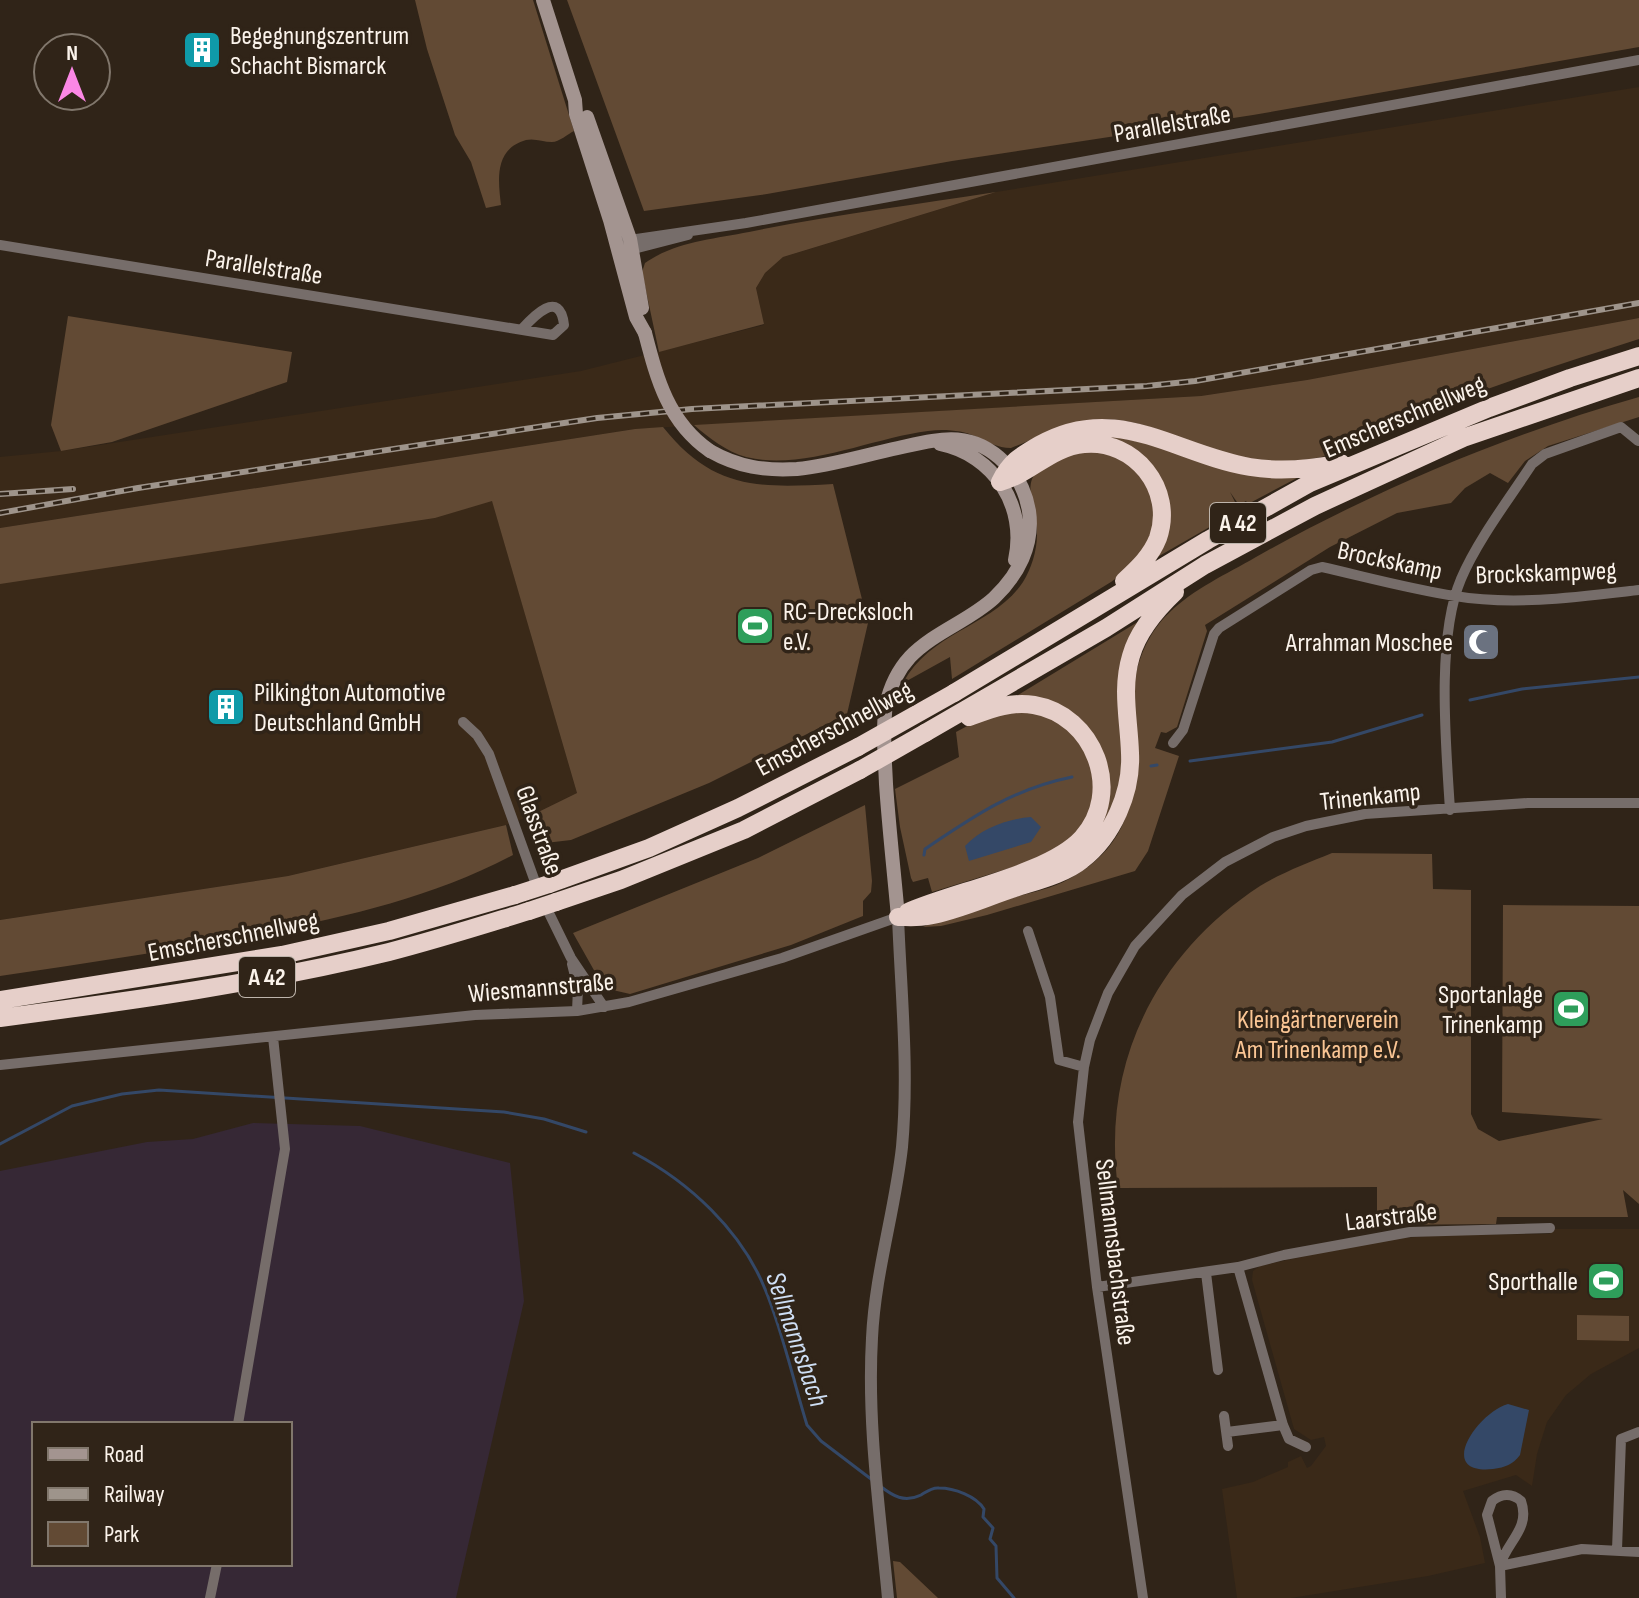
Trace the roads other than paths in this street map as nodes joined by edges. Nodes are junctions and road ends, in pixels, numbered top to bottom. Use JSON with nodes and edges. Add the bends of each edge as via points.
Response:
{"nodes":[{"id":1,"x":543,"y":0,"type":"edge"},
{"id":2,"x":1639,"y":60,"type":"edge"},
{"id":3,"x":0,"y":245,"type":"edge"},
{"id":4,"x":624,"y":246,"type":"junction"},
{"id":5,"x":522,"y":329,"type":"dead end"},
{"id":6,"x":1639,"y":356,"type":"edge"},
{"id":7,"x":1639,"y":378,"type":"edge"},
{"id":8,"x":1638,"y":441,"type":"edge"},
{"id":9,"x":1394,"y":448,"type":"junction"},
{"id":10,"x":1008,"y":475,"type":"junction"},
{"id":11,"x":1205,"y":565,"type":"junction"},
{"id":12,"x":1639,"y":590,"type":"edge"},
{"id":13,"x":1455,"y":596,"type":"junction"},
{"id":14,"x":1089,"y":612,"type":"junction"},
{"id":15,"x":956,"y":718,"type":"junction"},
{"id":16,"x":463,"y":722,"type":"dead end"},
{"id":17,"x":1173,"y":743,"type":"dead end"},
{"id":18,"x":1639,"y":803,"type":"edge"},
{"id":19,"x":1450,"y":810,"type":"junction"},
{"id":20,"x":552,"y":893,"type":"junction"},
{"id":21,"x":898,"y":917,"type":"junction"},
{"id":22,"x":1028,"y":931,"type":"dead end"},
{"id":23,"x":571,"y":958,"type":"junction"},
{"id":24,"x":0,"y":1000,"type":"edge"},
{"id":25,"x":604,"y":1007,"type":"junction"},
{"id":26,"x":577,"y":1011,"type":"junction"},
{"id":27,"x":0,"y":1018,"type":"edge"},
{"id":28,"x":273,"y":1037,"type":"junction"},
{"id":29,"x":0,"y":1065,"type":"edge"},
{"id":30,"x":1084,"y":1067,"type":"junction"},
{"id":31,"x":1550,"y":1228,"type":"dead end"},
{"id":32,"x":1238,"y":1267,"type":"junction"},
{"id":33,"x":1206,"y":1273,"type":"junction"},
{"id":34,"x":1097,"y":1287,"type":"junction"},
{"id":35,"x":1218,"y":1370,"type":"dead end"},
{"id":36,"x":1224,"y":1416,"type":"dead end"},
{"id":37,"x":238,"y":1422,"type":"edge"},
{"id":38,"x":1283,"y":1425,"type":"junction"},
{"id":39,"x":1227,"y":1432,"type":"junction"},
{"id":40,"x":1639,"y":1432,"type":"edge"},
{"id":41,"x":1228,"y":1446,"type":"dead end"},
{"id":42,"x":1306,"y":1447,"type":"dead end"},
{"id":43,"x":1617,"y":1550,"type":"junction"},
{"id":44,"x":1639,"y":1552,"type":"edge"},
{"id":45,"x":217,"y":1566,"type":"edge"},
{"id":46,"x":1500,"y":1566,"type":"junction"},
{"id":47,"x":210,"y":1598,"type":"edge"},
{"id":48,"x":888,"y":1598,"type":"edge"},
{"id":49,"x":1143,"y":1598,"type":"edge"},
{"id":50,"x":1501,"y":1598,"type":"edge"}],
"edges":[{"from":1,"to":4,"type":"main road","via":[[575,100],[584,111]]},
{"from":2,"to":4,"type":"street","name":"Parallelstraße"},
{"from":3,"to":5,"type":"street","name":"Parallelstraße"},
{"from":4,"to":10,"type":"main road","bridge":true,"via":[[655,372],[669,407],[710,451],[748,467],[782,470],[940,438],[965,440],[989,450]]},
{"from":6,"to":9,"type":"highway","name":"Emscherschnellweg","number":"A 42","via":[[1502,403]]},
{"from":7,"to":11,"type":"highway","name":"Emscherschnellweg","number":"A 42","via":[[1463,438],[1315,506]]},
{"from":8,"to":13,"type":"street","name":"Brockskamp","via":[[1621,427],[1545,454],[1532,464],[1466,569]]},
{"from":9,"to":10,"type":"highway","via":[[1326,466],[1261,468],[1105,427],[1054,438]]},
{"from":9,"to":14,"type":"highway","name":"Emscherschnellweg","number":"A 42","via":[[1310,483]]},
{"from":10,"to":14,"type":"highway","via":[[1088,443],[1135,458],[1151,477],[1162,516],[1154,548]]},
{"from":10,"to":21,"type":"main road","via":[[1026,497],[1029,535],[1018,569],[973,615],[917,651],[890,690],[884,745]]},
{"from":11,"to":15,"type":"highway","name":"Emscherschnellweg","number":"A 42"},
{"from":11,"to":21,"type":"highway","via":[[1162,605],[1131,655],[1125,709],[1129,782],[1104,838],[1081,862],[1036,881],[927,917]]},
{"from":12,"to":13,"type":"street","name":"Brockskampweg","via":[[1516,599]]},
{"from":13,"to":17,"type":"street","name":"Brockskamp","via":[[1322,567],[1311,570],[1214,634],[1183,730]]},
{"from":13,"to":19,"type":"street","name":"Brockskamp","via":[[1445,685]]},
{"from":14,"to":20,"type":"highway","name":"Emscherschnellweg","number":"A 42","bridge":true,"via":[[858,747]]},
{"from":15,"to":20,"type":"highway","name":"Emscherschnellweg","number":"A 42","bridge":true,"via":[[744,830],[621,880]]},
{"from":15,"to":21,"type":"highway","via":[[1024,703],[1063,715],[1083,732],[1097,756],[1102,780],[1099,806],[1081,839],[1061,855]]},
{"from":16,"to":23,"type":"street","name":"Glasstraße","via":[[489,754],[532,876]]},
{"from":18,"to":19,"type":"street","name":"Trinenkamp","via":[[1528,803]]},
{"from":19,"to":30,"type":"street","name":"Trinenkamp","via":[[1336,818],[1273,837],[1225,862],[1182,895],[1135,946],[1108,993]]},
{"from":20,"to":24,"type":"highway","name":"Emscherschnellweg","number":"A 42","bridge":true,"via":[[515,895],[282,955]]},
{"from":20,"to":27,"type":"highway","name":"Emscherschnellweg","number":"A 42","bridge":true,"via":[[529,911],[390,951],[181,992]]},
{"from":21,"to":25,"type":"street","name":"Wiesmannstraße","via":[[782,958]]},
{"from":21,"to":48,"type":"street","via":[[905,1097],[899,1168],[874,1304],[871,1368]]},
{"from":22,"to":30,"type":"street","via":[[1050,997],[1059,1060]]},
{"from":23,"to":25,"type":"street","name":"Glasstraße"},
{"from":23,"to":26,"type":"street","name":"Glasstraße"},
{"from":25,"to":26,"type":"street","name":"Wiesmannstraße"},
{"from":26,"to":28,"type":"street","name":"Wiesmannstraße","via":[[475,1015]]},
{"from":28,"to":29,"type":"street","name":"Wiesmannstraße"},
{"from":28,"to":37,"type":"street","via":[[285,1149]]},
{"from":30,"to":34,"type":"street","name":"Sellmannsbachstraße","via":[[1078,1122]]},
{"from":31,"to":32,"type":"street","name":"Laarstraße","via":[[1410,1232]]},
{"from":32,"to":33,"type":"street","name":"Laarstraße"},
{"from":32,"to":38,"type":"street"},
{"from":33,"to":34,"type":"street","name":"Laarstraße"},
{"from":33,"to":35,"type":"street"},
{"from":34,"to":49,"type":"street","name":"Sellmannsbachstraße"},
{"from":36,"to":39,"type":"street"},
{"from":38,"to":39,"type":"street"},
{"from":38,"to":42,"type":"street","via":[[1289,1439]]},
{"from":39,"to":41,"type":"street"},
{"from":40,"to":43,"type":"street","via":[[1621,1439]]},
{"from":43,"to":44,"type":"street"},
{"from":43,"to":46,"type":"street","via":[[1582,1549]]},
{"from":45,"to":47,"type":"street"},
{"from":46,"to":46,"type":"street","via":[[1524,1520],[1521,1501],[1510,1495],[1497,1497],[1488,1510]]},
{"from":46,"to":50,"type":"street"}]}
